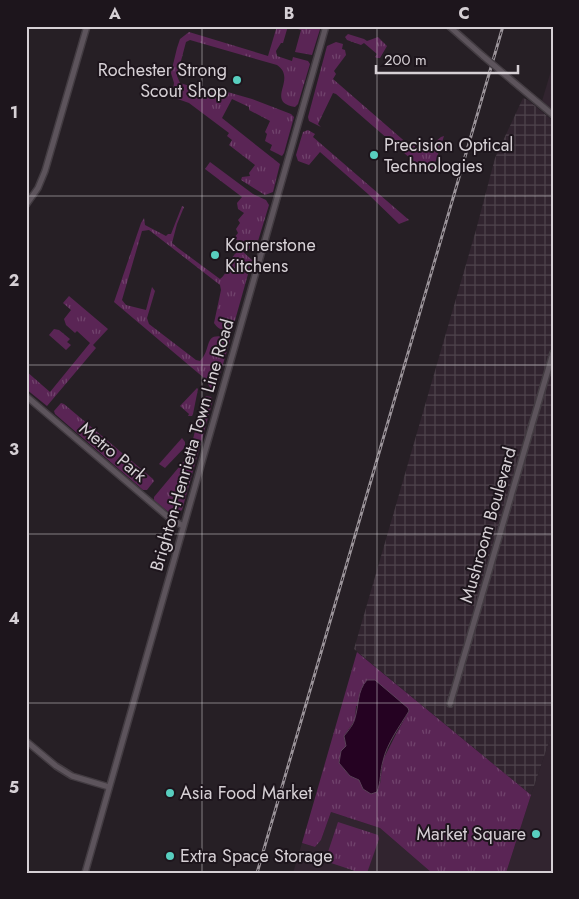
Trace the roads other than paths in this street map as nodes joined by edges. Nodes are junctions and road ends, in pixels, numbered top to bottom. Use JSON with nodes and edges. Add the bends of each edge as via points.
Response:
{"nodes":[{"id":1,"x":87,"y":26,"type":"edge"},
{"id":2,"x":326,"y":26,"type":"edge"},
{"id":3,"x":449,"y":26,"type":"edge"},
{"id":4,"x":553,"y":115,"type":"edge"},
{"id":5,"x":26,"y":204,"type":"edge"},
{"id":6,"x":553,"y":353,"type":"edge"},
{"id":7,"x":26,"y":396,"type":"edge"},
{"id":8,"x":183,"y":526,"type":"junction"},
{"id":9,"x":450,"y":704,"type":"dead end"},
{"id":10,"x":26,"y":741,"type":"edge"},
{"id":11,"x":109,"y":787,"type":"junction"},
{"id":12,"x":85,"y":873,"type":"edge"}],
"edges":[{"from":1,"to":5,"type":"street","via":[[46,171]]},
{"from":2,"to":8,"type":"street","name":"Brighton-Henrietta Town Line Road"},
{"from":3,"to":4,"type":"street","bridge":true},
{"from":6,"to":9,"type":"street","name":"Mushroom Boulevard"},
{"from":7,"to":8,"type":"street","name":"Metro Park","via":[[168,517]]},
{"from":8,"to":11,"type":"street","name":"Brighton-Henrietta Town Line Road"},
{"from":10,"to":11,"type":"street","via":[[72,776]]},
{"from":11,"to":12,"type":"street","name":"Brighton-Henrietta Town Line Road"}]}
